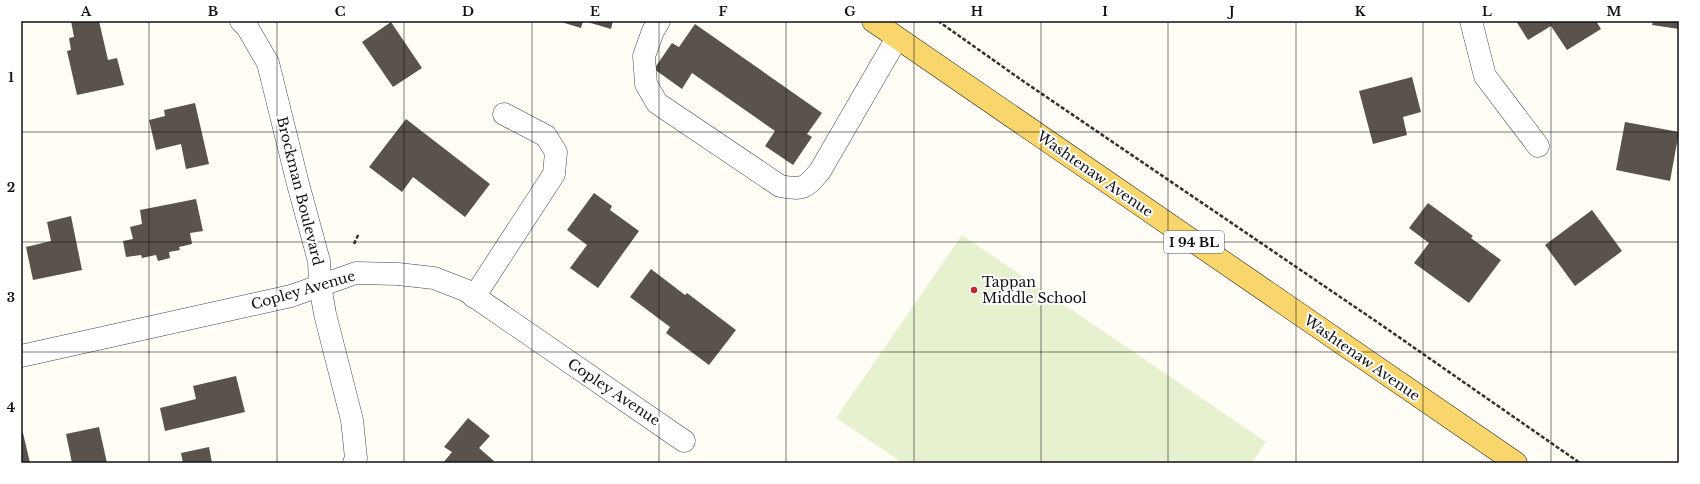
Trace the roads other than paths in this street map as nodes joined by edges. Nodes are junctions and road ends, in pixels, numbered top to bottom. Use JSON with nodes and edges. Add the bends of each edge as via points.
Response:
{"nodes":[{"id":1,"x":242,"y":21,"type":"edge"},
{"id":2,"x":659,"y":21,"type":"edge"},
{"id":3,"x":873,"y":21,"type":"edge"},
{"id":4,"x":1471,"y":21,"type":"edge"},
{"id":5,"x":897,"y":38,"type":"junction"},
{"id":6,"x":504,"y":114,"type":"dead end"},
{"id":7,"x":1538,"y":146,"type":"dead end"},
{"id":8,"x":320,"y":285,"type":"junction"},
{"id":9,"x":474,"y":297,"type":"junction"},
{"id":10,"x":21,"y":356,"type":"edge"},
{"id":11,"x":684,"y":441,"type":"dead end"},
{"id":12,"x":354,"y":463,"type":"edge"},
{"id":13,"x":1516,"y":463,"type":"edge"}],
"edges":[{"from":1,"to":8,"type":"street","name":"Brockman Boulevard","via":[[268,63],[319,261]]},
{"from":2,"to":5,"type":"street","via":[[644,56],[646,84],[657,103],[780,186],[796,189],[808,186],[820,171]]},
{"from":3,"to":5,"type":"main road","name":"Washtenaw Avenue","number":"I 94 BL"},
{"from":4,"to":7,"type":"street","via":[[1484,76]]},
{"from":5,"to":13,"type":"main road","name":"Washtenaw Avenue","number":"I 94 BL"},
{"from":6,"to":9,"type":"street","via":[[546,136],[556,152],[554,174]]},
{"from":8,"to":9,"type":"street","name":"Copley Avenue","via":[[356,273],[398,274],[434,278],[465,290]]},
{"from":8,"to":10,"type":"street","name":"Copley Avenue","via":[[291,296]]},
{"from":8,"to":12,"type":"street","name":"Brockman Boulevard","via":[[352,420],[356,458]]},
{"from":9,"to":11,"type":"street","name":"Copley Avenue"}]}
